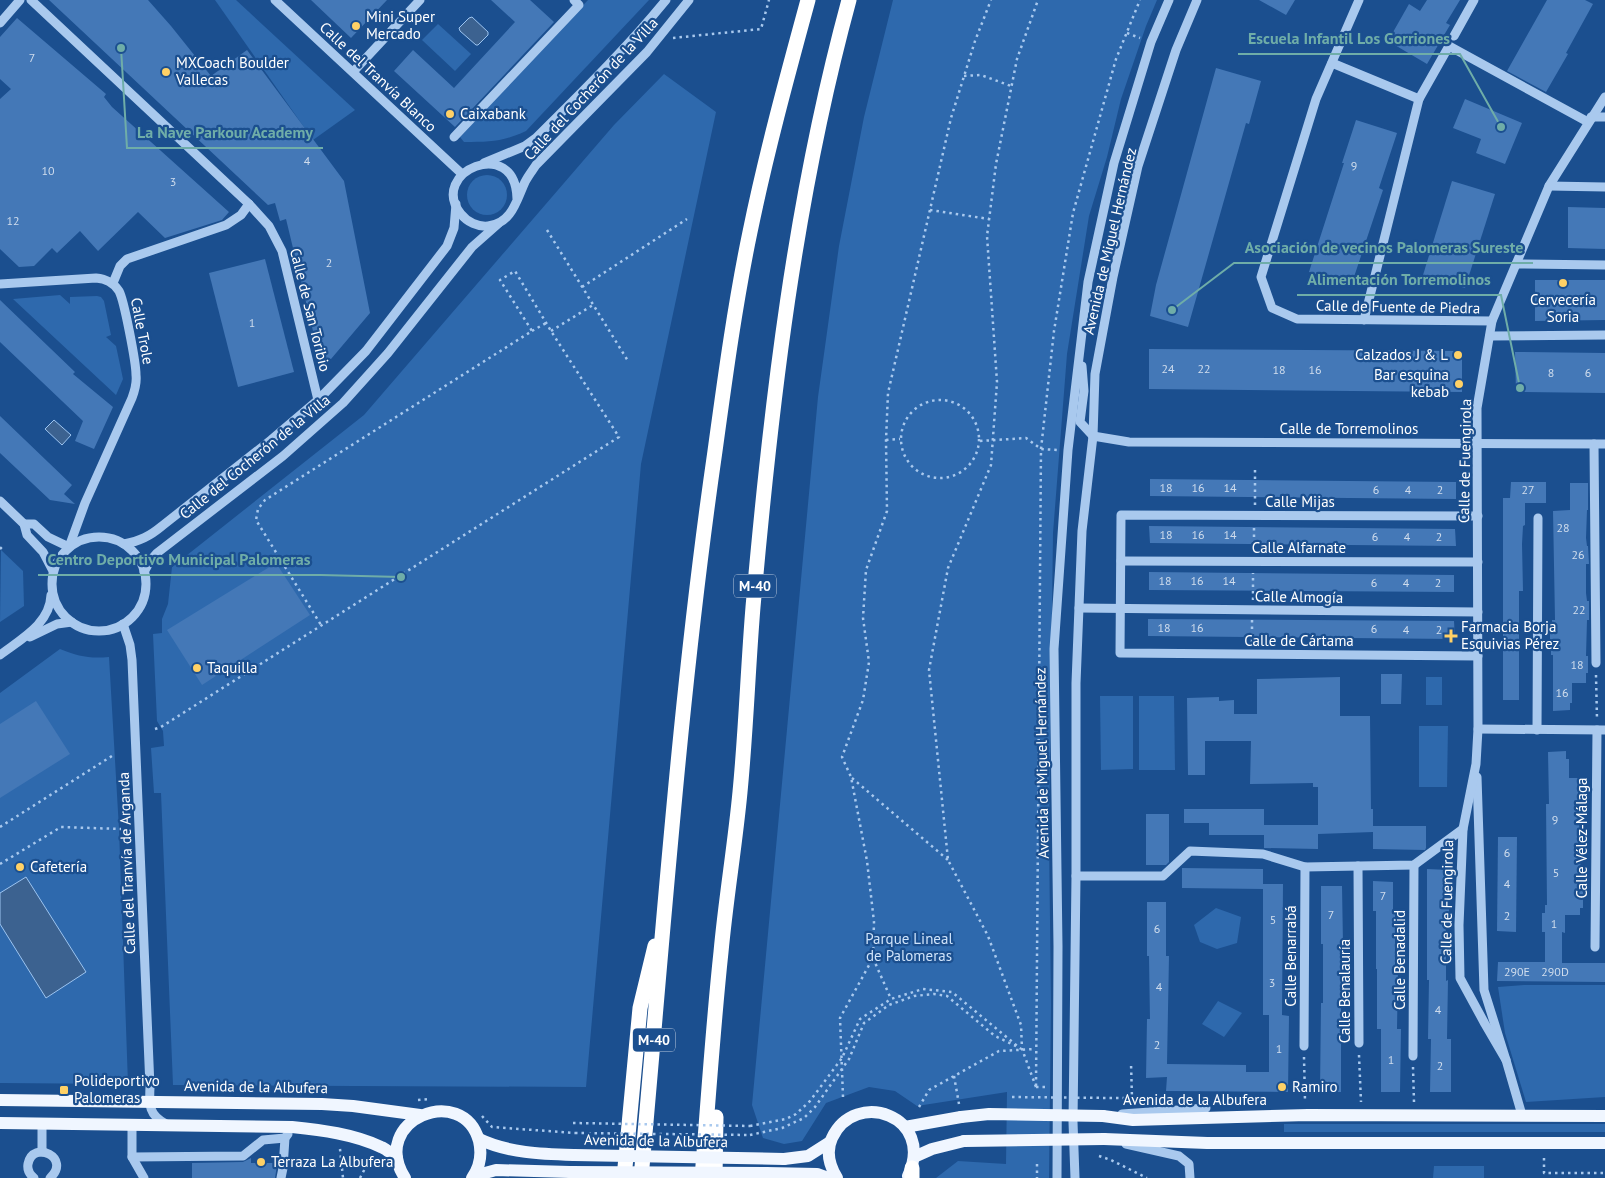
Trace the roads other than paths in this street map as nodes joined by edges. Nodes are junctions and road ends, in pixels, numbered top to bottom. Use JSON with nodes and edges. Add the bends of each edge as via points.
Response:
{"nodes":[{"id":1,"x":20,"y":0,"type":"edge"},
{"id":2,"x":31,"y":0,"type":"edge"},
{"id":3,"x":275,"y":0,"type":"edge"},
{"id":4,"x":420,"y":0,"type":"edge"},
{"id":5,"x":574,"y":0,"type":"edge"},
{"id":6,"x":666,"y":0,"type":"edge"},
{"id":7,"x":689,"y":0,"type":"edge"},
{"id":8,"x":808,"y":0,"type":"edge"},
{"id":9,"x":849,"y":0,"type":"edge"},
{"id":10,"x":1169,"y":0,"type":"edge"},
{"id":11,"x":1197,"y":0,"type":"edge"},
{"id":12,"x":1359,"y":0,"type":"edge"},
{"id":13,"x":1474,"y":0,"type":"edge"},
{"id":14,"x":0,"y":24,"type":"edge"},
{"id":15,"x":1454,"y":36,"type":"dead end"},
{"id":16,"x":1332,"y":63,"type":"junction"},
{"id":17,"x":353,"y":72,"type":"junction"},
{"id":18,"x":1605,"y":97,"type":"edge"},
{"id":19,"x":1419,"y":99,"type":"junction"},
{"id":20,"x":1605,"y":117,"type":"edge"},
{"id":21,"x":1590,"y":120,"type":"junction"},
{"id":22,"x":454,"y":137,"type":"dead end"},
{"id":23,"x":482,"y":164,"type":"junction"},
{"id":24,"x":462,"y":174,"type":"junction"},
{"id":25,"x":1549,"y":186,"type":"junction"},
{"id":26,"x":1605,"y":187,"type":"edge"},
{"id":27,"x":517,"y":200,"type":"junction"},
{"id":28,"x":249,"y":204,"type":"junction"},
{"id":29,"x":456,"y":204,"type":"junction"},
{"id":30,"x":498,"y":224,"type":"junction"},
{"id":31,"x":1516,"y":264,"type":"junction"},
{"id":32,"x":1605,"y":265,"type":"edge"},
{"id":33,"x":113,"y":283,"type":"junction"},
{"id":34,"x":0,"y":284,"type":"edge"},
{"id":35,"x":1364,"y":320,"type":"junction"},
{"id":36,"x":1492,"y":322,"type":"junction"},
{"id":37,"x":1605,"y":335,"type":"edge"},
{"id":38,"x":1490,"y":336,"type":"junction"},
{"id":39,"x":1080,"y":350,"type":"junction"},
{"id":40,"x":318,"y":400,"type":"junction"},
{"id":41,"x":1093,"y":436,"type":"junction"},
{"id":42,"x":1477,"y":443,"type":"junction"},
{"id":43,"x":1594,"y":444,"type":"junction"},
{"id":44,"x":1605,"y":444,"type":"edge"},
{"id":45,"x":0,"y":501,"type":"edge"},
{"id":46,"x":1478,"y":516,"type":"junction"},
{"id":47,"x":1538,"y":518,"type":"dead end"},
{"id":48,"x":24,"y":524,"type":"junction"},
{"id":49,"x":124,"y":544,"type":"junction"},
{"id":50,"x":69,"y":547,"type":"junction"},
{"id":51,"x":1121,"y":561,"type":"junction"},
{"id":52,"x":1478,"y":562,"type":"junction"},
{"id":53,"x":53,"y":571,"type":"junction"},
{"id":54,"x":144,"y":572,"type":"junction"},
{"id":55,"x":52,"y":587,"type":"junction"},
{"id":56,"x":1079,"y":608,"type":"junction"},
{"id":57,"x":1120,"y":608,"type":"junction"},
{"id":58,"x":1478,"y":612,"type":"junction"},
{"id":59,"x":72,"y":622,"type":"junction"},
{"id":60,"x":122,"y":624,"type":"junction"},
{"id":61,"x":18,"y":641,"type":"junction"},
{"id":62,"x":0,"y":655,"type":"edge"},
{"id":63,"x":1478,"y":656,"type":"junction"},
{"id":64,"x":1596,"y":663,"type":"road end"},
{"id":65,"x":1478,"y":729,"type":"junction"},
{"id":66,"x":1537,"y":730,"type":"junction"},
{"id":67,"x":1601,"y":730,"type":"edge"},
{"id":68,"x":1476,"y":764,"type":"junction"},
{"id":69,"x":1463,"y":829,"type":"junction"},
{"id":70,"x":1414,"y":865,"type":"junction"},
{"id":71,"x":1358,"y":866,"type":"junction"},
{"id":72,"x":1305,"y":867,"type":"junction"},
{"id":73,"x":1076,"y":876,"type":"junction"},
{"id":74,"x":666,"y":901,"type":"junction"},
{"id":75,"x":1595,"y":947,"type":"dead end"},
{"id":76,"x":721,"y":950,"type":"junction"},
{"id":77,"x":1359,"y":1043,"type":"road end"},
{"id":78,"x":1304,"y":1046,"type":"road end"},
{"id":79,"x":1413,"y":1056,"type":"road end"},
{"id":80,"x":1506,"y":1060,"type":"junction"},
{"id":81,"x":0,"y":1100,"type":"edge"},
{"id":82,"x":149,"y":1101,"type":"junction"},
{"id":83,"x":1206,"y":1108,"type":"dead end"},
{"id":84,"x":420,"y":1115,"type":"junction"},
{"id":85,"x":1103,"y":1116,"type":"junction"},
{"id":86,"x":1522,"y":1116,"type":"junction"},
{"id":87,"x":1605,"y":1116,"type":"edge"},
{"id":88,"x":0,"y":1123,"type":"edge"},
{"id":89,"x":42,"y":1123,"type":"junction"},
{"id":90,"x":132,"y":1124,"type":"junction"},
{"id":91,"x":167,"y":1125,"type":"junction"},
{"id":92,"x":906,"y":1127,"type":"junction"},
{"id":93,"x":289,"y":1132,"type":"junction"},
{"id":94,"x":478,"y":1139,"type":"junction"},
{"id":95,"x":1104,"y":1139,"type":"junction"},
{"id":96,"x":830,"y":1142,"type":"junction"},
{"id":97,"x":1605,"y":1143,"type":"edge"},
{"id":98,"x":42,"y":1152,"type":"junction"},
{"id":99,"x":132,"y":1157,"type":"junction"},
{"id":100,"x":397,"y":1158,"type":"junction"},
{"id":101,"x":911,"y":1170,"type":"edge"},
{"id":102,"x":473,"y":1177,"type":"edge"},
{"id":103,"x":34,"y":1178,"type":"edge"},
{"id":104,"x":50,"y":1178,"type":"edge"},
{"id":105,"x":144,"y":1178,"type":"edge"},
{"id":106,"x":281,"y":1178,"type":"edge"},
{"id":107,"x":405,"y":1178,"type":"edge"},
{"id":108,"x":624,"y":1178,"type":"edge"},
{"id":109,"x":641,"y":1178,"type":"edge"},
{"id":110,"x":702,"y":1178,"type":"edge"},
{"id":111,"x":715,"y":1178,"type":"edge"},
{"id":112,"x":828,"y":1178,"type":"edge"},
{"id":113,"x":836,"y":1178,"type":"edge"},
{"id":114,"x":1058,"y":1178,"type":"edge"},
{"id":115,"x":1074,"y":1178,"type":"edge"},
{"id":116,"x":1190,"y":1178,"type":"edge"}],
"edges":[{"from":1,"to":14,"type":"street"},
{"from":2,"to":28,"type":"street","name":"Calle de San Toribio"},
{"from":3,"to":17,"type":"street","name":"Calle del Tranvía Blanco"},
{"from":4,"to":17,"type":"street"},
{"from":5,"to":22,"type":"street","via":[[579,5]]},
{"from":6,"to":23,"type":"street","name":"Calle del Cocherón de la Villa","via":[[536,138]]},
{"from":7,"to":27,"type":"street","name":"Calle del Cocherón de la Villa","via":[[646,52],[536,166]]},
{"from":8,"to":74,"type":"highway","number":"M-40","via":[[751,226],[726,368],[702,543]]},
{"from":9,"to":76,"type":"highway","number":"M-40","via":[[813,147],[778,368],[753,607],[740,792]]},
{"from":10,"to":39,"type":"street","name":"Avenida de Miguel Hernández","via":[[1151,42],[1114,163],[1088,282]]},
{"from":11,"to":41,"type":"street","name":"Avenida de Miguel Hernández","via":[[1176,50],[1138,166],[1096,374]]},
{"from":12,"to":16,"type":"street","name":"Calle de Fuente de Piedra"},
{"from":13,"to":15,"type":"street"},
{"from":16,"to":19,"type":"street"},
{"from":16,"to":35,"type":"street","name":"Calle de Fuente de Piedra","via":[[1316,100],[1262,277],[1272,308],[1297,319]]},
{"from":17,"to":24,"type":"street","name":"Calle del Tranvía Blanco"},
{"from":18,"to":21,"type":"street","name":"Calle de Fuengirola"},
{"from":19,"to":21,"type":"street","via":[[1449,46]]},
{"from":19,"to":35,"type":"street"},
{"from":20,"to":21,"type":"street"},
{"from":21,"to":25,"type":"street","name":"Calle de Fuengirola"},
{"from":23,"to":24,"type":"street"},
{"from":23,"to":27,"type":"street","via":[[501,167],[508,173],[517,190]]},
{"from":24,"to":29,"type":"street","via":[[456,183]]},
{"from":25,"to":26,"type":"street"},
{"from":25,"to":31,"type":"street","name":"Calle de Fuengirola"},
{"from":27,"to":30,"type":"street","via":[[514,210]]},
{"from":28,"to":33,"type":"street","via":[[241,215],[226,225],[127,259],[120,266]]},
{"from":28,"to":40,"type":"street","name":"Calle de San Toribio","via":[[269,226],[282,251]]},
{"from":29,"to":30,"type":"street","via":[[468,221],[483,226]]},
{"from":29,"to":40,"type":"street","name":"Calle del Cocherón de la Villa","via":[[454,228],[447,246],[371,344]]},
{"from":30,"to":54,"type":"street","name":"Calle del Cocherón de la Villa","via":[[472,247],[388,353],[343,402],[283,456],[157,552]]},
{"from":31,"to":32,"type":"street"},
{"from":31,"to":36,"type":"street","name":"Calle de Fuengirola"},
{"from":33,"to":34,"type":"street","name":"Calle Trole","via":[[96,278]]},
{"from":33,"to":50,"type":"street","name":"Calle Trole","via":[[124,307],[136,385]]},
{"from":35,"to":36,"type":"street","name":"Calle de Fuente de Piedra"},
{"from":36,"to":38,"type":"street","name":"Calle de Fuengirola"},
{"from":37,"to":38,"type":"street"},
{"from":38,"to":42,"type":"street","name":"Calle de Fuengirola","via":[[1478,408]]},
{"from":39,"to":41,"type":"street","name":"Avenida de Miguel Hernández","via":[[1084,391],[1080,422]]},
{"from":39,"to":114,"type":"street","name":"Avenida de Miguel Hernández","via":[[1068,450],[1054,649]]},
{"from":40,"to":49,"type":"street","name":"Calle del Cocherón de la Villa","via":[[148,537]]},
{"from":41,"to":42,"type":"street","name":"Calle de Torremolinos","via":[[1129,442]]},
{"from":41,"to":56,"type":"street","name":"Avenida de Miguel Hernández","via":[[1082,531]]},
{"from":42,"to":43,"type":"street","name":"Calle de Torremolinos"},
{"from":42,"to":46,"type":"street","name":"Calle de Fuengirola"},
{"from":43,"to":44,"type":"street","name":"Calle de Torremolinos"},
{"from":43,"to":64,"type":"street"},
{"from":45,"to":48,"type":"street"},
{"from":46,"to":51,"type":"street","name":"Calle Mijas","via":[[1121,515]]},
{"from":46,"to":52,"type":"street","name":"Calle de Fuengirola"},
{"from":47,"to":66,"type":"street"},
{"from":48,"to":50,"type":"street","via":[[34,524]]},
{"from":48,"to":53,"type":"street","via":[[27,535],[43,552]]},
{"from":49,"to":50,"type":"street","via":[[111,538],[96,537]]},
{"from":49,"to":54,"type":"street","via":[[137,556]]},
{"from":50,"to":53,"type":"street"},
{"from":51,"to":52,"type":"street","name":"Calle Alfarnate"},
{"from":51,"to":57,"type":"street"},
{"from":52,"to":58,"type":"street","name":"Calle de Fuengirola"},
{"from":53,"to":55,"type":"street"},
{"from":54,"to":60,"type":"street","via":[[146,587],[142,602]]},
{"from":55,"to":59,"type":"street","via":[[55,602]]},
{"from":55,"to":61,"type":"street","via":[[46,614],[36,628]]},
{"from":56,"to":57,"type":"street","name":"Calle Almogía"},
{"from":56,"to":73,"type":"street","name":"Avenida de Miguel Hernández"},
{"from":57,"to":58,"type":"street","name":"Calle Almogía"},
{"from":57,"to":63,"type":"street","name":"Calle de Cártama","via":[[1120,653]]},
{"from":58,"to":63,"type":"street","name":"Calle de Fuengirola"},
{"from":59,"to":60,"type":"street","via":[[92,630],[108,630]]},
{"from":59,"to":61,"type":"street","via":[[57,624],[27,640]]},
{"from":60,"to":82,"type":"street","name":"Calle del Tranvía de Arganda","via":[[132,660]]},
{"from":61,"to":62,"type":"street"},
{"from":63,"to":65,"type":"street","name":"Calle de Fuengirola"},
{"from":65,"to":66,"type":"street"},
{"from":65,"to":68,"type":"street","name":"Calle de Fuengirola"},
{"from":66,"to":67,"type":"street"},
{"from":67,"to":75,"type":"street","name":"Calle Vélez-Málaga"},
{"from":68,"to":69,"type":"street","name":"Calle de Fuengirola"},
{"from":68,"to":80,"type":"street","name":"Calle de Fuengirola","via":[[1484,990]]},
{"from":69,"to":70,"type":"street"},
{"from":69,"to":80,"type":"street","name":"Calle de Fuengirola","via":[[1460,978]]},
{"from":70,"to":71,"type":"street"},
{"from":70,"to":79,"type":"street","name":"Calle Benadalid"},
{"from":71,"to":72,"type":"street"},
{"from":71,"to":77,"type":"street","name":"Calle Benalauría"},
{"from":72,"to":73,"type":"street","via":[[1263,854],[1190,852],[1163,876]]},
{"from":72,"to":78,"type":"street","name":"Calle Benarrabá"},
{"from":73,"to":115,"type":"street","name":"Avenida de Miguel Hernández"},
{"from":74,"to":108,"type":"highway","via":[[640,1008]]},
{"from":74,"to":109,"type":"highway","number":"M-40"},
{"from":76,"to":110,"type":"highway","number":"M-40"},
{"from":76,"to":111,"type":"highway"},
{"from":80,"to":86,"type":"street","name":"Calle de Fuengirola"},
{"from":81,"to":82,"type":"main road","name":"Avenida de la Albufera"},
{"from":82,"to":84,"type":"main road","name":"Avenida de la Albufera","via":[[322,1104]]},
{"from":82,"to":91,"type":"street","via":[[157,1119]]},
{"from":83,"to":85,"type":"street"},
{"from":84,"to":94,"type":"main road","name":"Avenida de la Albufera","via":[[437,1111],[455,1114],[469,1124]]},
{"from":84,"to":100,"type":"main road","via":[[401,1133]]},
{"from":85,"to":86,"type":"main road","name":"Avenida de la Albufera","via":[[1133,1120],[1305,1115]]},
{"from":85,"to":92,"type":"main road","name":"Avenida de la Albufera","bridge":true,"via":[[989,1114]]},
{"from":86,"to":87,"type":"main road","name":"Avenida de la Albufera"},
{"from":88,"to":89,"type":"main road"},
{"from":89,"to":90,"type":"main road"},
{"from":89,"to":98,"type":"street"},
{"from":90,"to":91,"type":"main road"},
{"from":90,"to":99,"type":"street"},
{"from":91,"to":93,"type":"main road"},
{"from":92,"to":96,"type":"main road","via":[[895,1118],[868,1112],[843,1122]]},
{"from":92,"to":101,"type":"main road","via":[[914,1145]]},
{"from":93,"to":99,"type":"street","via":[[263,1140],[243,1156]]},
{"from":93,"to":100,"type":"main road","via":[[326,1131],[382,1147]]},
{"from":93,"to":106,"type":"street"},
{"from":94,"to":96,"type":"main road","name":"Avenida de la Albufera","bridge":true,"via":[[494,1146],[542,1154],[784,1159],[808,1156]]},
{"from":94,"to":102,"type":"main road","via":[[480,1158]]},
{"from":95,"to":97,"type":"main road","via":[[1207,1143]]},
{"from":95,"to":101,"type":"main road","bridge":true,"via":[[964,1141],[932,1149]]},
{"from":95,"to":116,"type":"street","via":[[1179,1156],[1189,1164]]},
{"from":96,"to":113,"type":"main road","via":[[830,1163]]},
{"from":98,"to":103,"type":"street","via":[[33,1155],[28,1163],[28,1172]]},
{"from":98,"to":104,"type":"street","via":[[51,1155],[56,1163],[55,1173]]},
{"from":99,"to":105,"type":"street"},
{"from":100,"to":107,"type":"main road"},
{"from":102,"to":112,"type":"main road","name":"Avenida de la Albufera","bridge":true,"via":[[496,1170],[817,1174]]}]}
